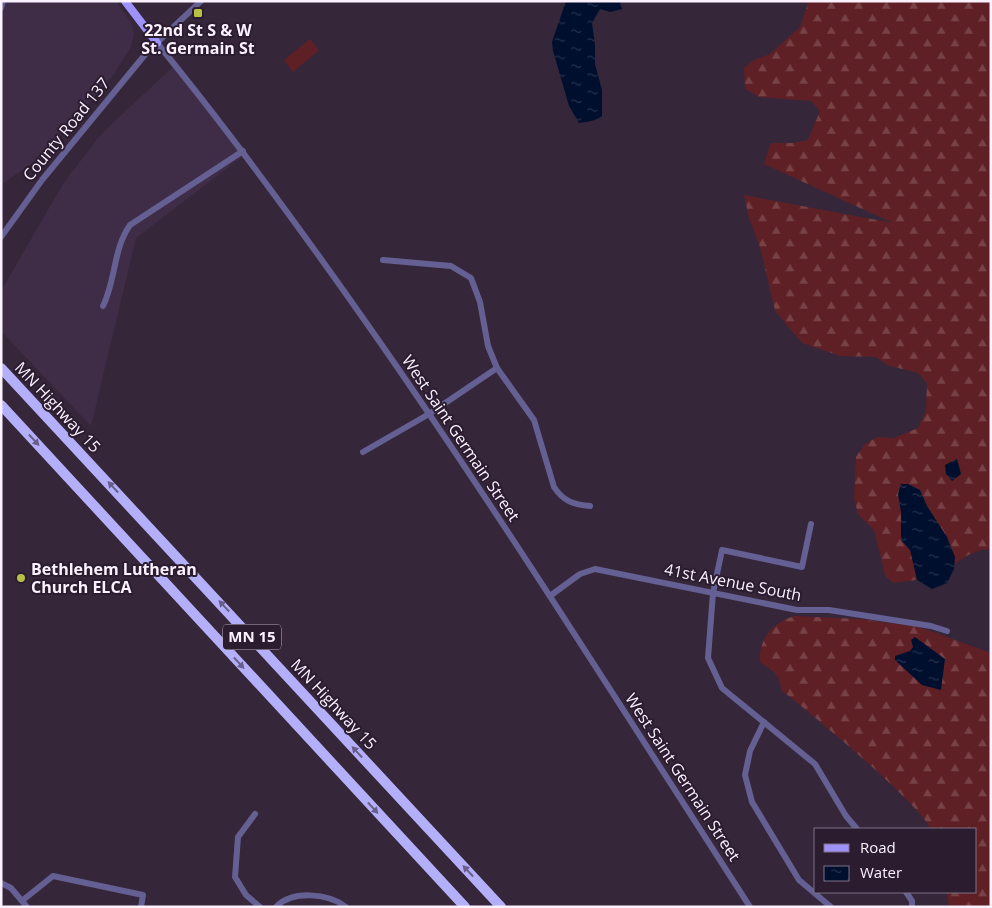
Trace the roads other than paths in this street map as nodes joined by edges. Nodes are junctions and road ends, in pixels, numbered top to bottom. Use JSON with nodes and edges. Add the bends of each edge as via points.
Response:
{"nodes":[{"id":1,"x":3,"y":1,"type":"edge"},
{"id":2,"x":125,"y":1,"type":"edge"},
{"id":3,"x":201,"y":1,"type":"edge"},
{"id":4,"x":1,"y":8,"type":"edge"},
{"id":5,"x":157,"y":43,"type":"junction"},
{"id":6,"x":243,"y":151,"type":"junction"},
{"id":7,"x":1,"y":237,"type":"edge"},
{"id":8,"x":383,"y":260,"type":"dead end"},
{"id":9,"x":103,"y":306,"type":"dead end"},
{"id":10,"x":1,"y":368,"type":"edge"},
{"id":11,"x":497,"y":368,"type":"junction"},
{"id":12,"x":1,"y":405,"type":"edge"},
{"id":13,"x":430,"y":414,"type":"junction"},
{"id":14,"x":363,"y":452,"type":"dead end"},
{"id":15,"x":590,"y":506,"type":"dead end"},
{"id":16,"x":811,"y":524,"type":"dead end"},
{"id":17,"x":713,"y":593,"type":"junction"},
{"id":18,"x":550,"y":596,"type":"junction"},
{"id":19,"x":947,"y":631,"type":"dead end"},
{"id":20,"x":764,"y":722,"type":"junction"},
{"id":21,"x":255,"y":814,"type":"dead end"},
{"id":22,"x":856,"y":828,"type":"edge"},
{"id":23,"x":1,"y":883,"type":"edge"},
{"id":24,"x":907,"y":893,"type":"edge"},
{"id":25,"x":23,"y":900,"type":"junction"},
{"id":26,"x":27,"y":907,"type":"edge"},
{"id":27,"x":141,"y":907,"type":"edge"},
{"id":28,"x":260,"y":907,"type":"edge"},
{"id":29,"x":276,"y":907,"type":"edge"},
{"id":30,"x":346,"y":907,"type":"edge"},
{"id":31,"x":464,"y":907,"type":"edge"},
{"id":32,"x":501,"y":907,"type":"edge"},
{"id":33,"x":750,"y":907,"type":"edge"},
{"id":34,"x":830,"y":907,"type":"edge"},
{"id":35,"x":912,"y":907,"type":"edge"}],
"edges":[{"from":1,"to":4,"type":"street"},
{"from":2,"to":5,"type":"main road","name":"West Saint Germain Street"},
{"from":3,"to":5,"type":"street","name":"County Road 137"},
{"from":5,"to":6,"type":"street","name":"West Saint Germain Street"},
{"from":5,"to":7,"type":"street","name":"County Road 137","via":[[42,180]]},
{"from":6,"to":9,"type":"street","via":[[130,225],[121,237]]},
{"from":6,"to":13,"type":"street","name":"West Saint Germain Street"},
{"from":8,"to":11,"type":"street","via":[[450,266],[471,278],[480,302],[488,346]]},
{"from":32,"to":10,"type":"highway","name":"MN Highway 15","number":"MN 15","one_way":true},
{"from":11,"to":13,"type":"street"},
{"from":11,"to":15,"type":"street","via":[[534,420],[554,487],[560,496],[576,505]]},
{"from":12,"to":31,"type":"highway","number":"MN 15","one_way":true},
{"from":13,"to":14,"type":"street"},
{"from":13,"to":18,"type":"street","name":"West Saint Germain Street"},
{"from":16,"to":17,"type":"street","via":[[802,567],[722,550]]},
{"from":17,"to":18,"type":"street","name":"41st Avenue South","via":[[595,569],[580,574]]},
{"from":17,"to":19,"type":"street","name":"41st Avenue South","via":[[797,610],[829,610]]},
{"from":17,"to":20,"type":"street","via":[[708,658],[722,688]]},
{"from":18,"to":33,"type":"street","name":"West Saint Germain Street"},
{"from":20,"to":22,"type":"street","via":[[815,764]]},
{"from":20,"to":34,"type":"street","via":[[750,751],[745,775],[752,802],[799,880]]},
{"from":21,"to":28,"type":"street","via":[[238,837],[235,878],[246,895]]},
{"from":23,"to":25,"type":"street"},
{"from":24,"to":35,"type":"street"},
{"from":25,"to":26,"type":"street"},
{"from":25,"to":27,"type":"street","via":[[53,876],[143,895]]},
{"from":29,"to":30,"type":"street","via":[[308,894],[337,900]]}]}
